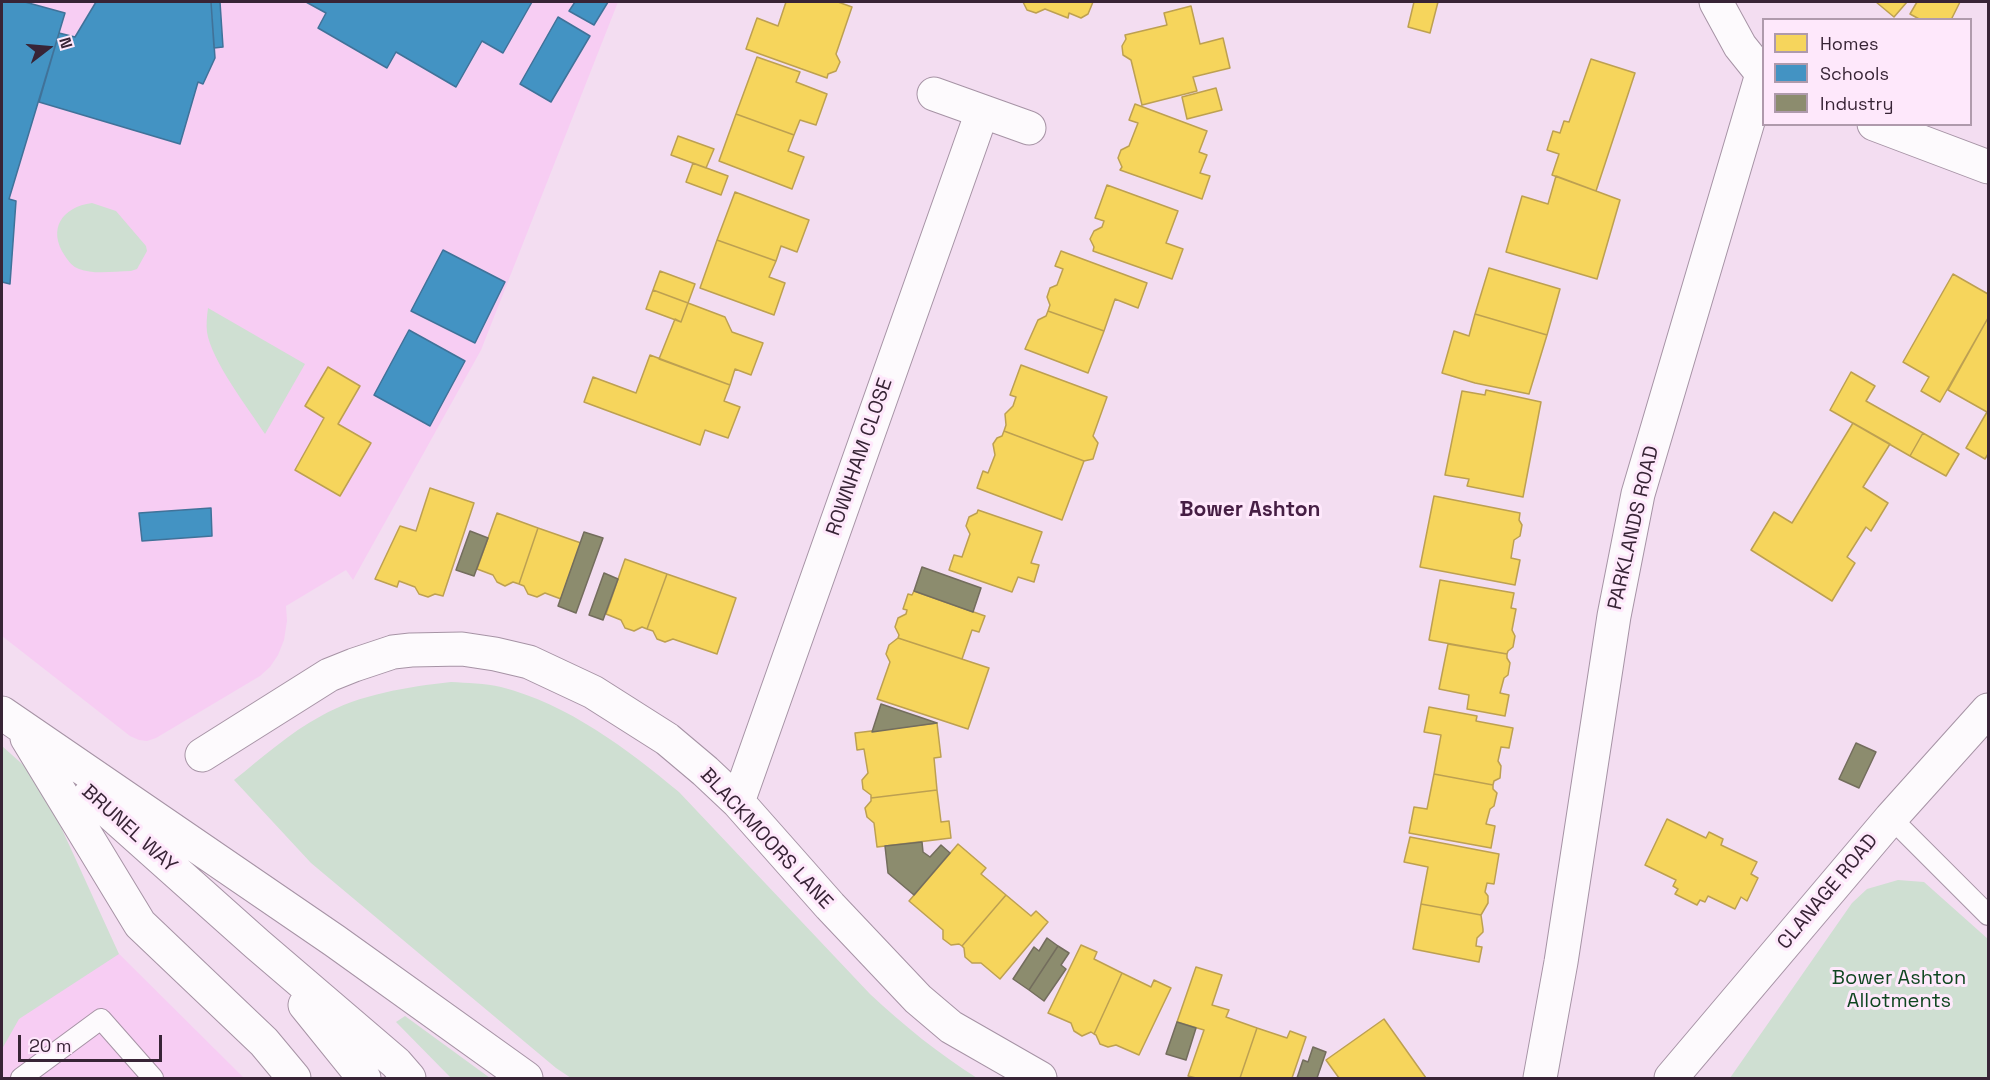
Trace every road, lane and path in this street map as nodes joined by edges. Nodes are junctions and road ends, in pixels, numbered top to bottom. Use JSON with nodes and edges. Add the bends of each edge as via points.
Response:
{"nodes":[{"id":1,"x":1716,"y":2,"type":"edge"},
{"id":2,"x":1762,"y":74,"type":"edge"},
{"id":3,"x":1762,"y":78,"type":"edge"},
{"id":4,"x":934,"y":94,"type":"dead end"},
{"id":5,"x":982,"y":112,"type":"junction"},
{"id":6,"x":1879,"y":126,"type":"edge"},
{"id":7,"x":1029,"y":129,"type":"dead end"},
{"id":8,"x":1989,"y":167,"type":"edge"},
{"id":9,"x":1989,"y":710,"type":"edge"},
{"id":10,"x":2,"y":713,"type":"edge"},
{"id":11,"x":27,"y":738,"type":"junction"},
{"id":12,"x":202,"y":755,"type":"dead end"},
{"id":13,"x":738,"y":802,"type":"junction"},
{"id":14,"x":1891,"y":818,"type":"junction"},
{"id":15,"x":1989,"y":915,"type":"edge"},
{"id":16,"x":257,"y":944,"type":"junction"},
{"id":17,"x":21,"y":1078,"type":"edge"},
{"id":18,"x":153,"y":1078,"type":"edge"},
{"id":19,"x":294,"y":1078,"type":"edge"},
{"id":20,"x":364,"y":1078,"type":"edge"},
{"id":21,"x":409,"y":1078,"type":"edge"},
{"id":22,"x":526,"y":1078,"type":"edge"},
{"id":23,"x":1040,"y":1078,"type":"edge"},
{"id":24,"x":1540,"y":1078,"type":"edge"},
{"id":25,"x":1671,"y":1078,"type":"edge"}],
"edges":[{"from":1,"to":2,"type":"main road","name":"PARKLANDS ROAD","via":[[1740,46]]},
{"from":3,"to":24,"type":"main road","name":"PARKLANDS ROAD","via":[[1638,494],[1614,616],[1562,962]]},
{"from":4,"to":5,"type":"main road"},
{"from":5,"to":7,"type":"main road"},
{"from":5,"to":13,"type":"main road","name":"ROWNHAM CLOSE"},
{"from":6,"to":8,"type":"main road"},
{"from":9,"to":14,"type":"main road","name":"CLANAGE ROAD"},
{"from":10,"to":11,"type":"main road","name":"BRUNEL WAY"},
{"from":10,"to":22,"type":"main road","via":[[335,941]]},
{"from":11,"to":16,"type":"main road","name":"BRUNEL WAY"},
{"from":11,"to":19,"type":"main road","via":[[140,924],[264,1042]]},
{"from":12,"to":13,"type":"main road","name":"BLACKMOORS LANE","via":[[342,669],[393,652],[462,649],[529,662],[593,692],[667,739]]},
{"from":13,"to":23,"type":"main road","name":"BLACKMOORS LANE","via":[[918,999],[951,1027]]},
{"from":14,"to":15,"type":"lane"},
{"from":14,"to":25,"type":"main road","name":"CLANAGE ROAD"},
{"from":16,"to":20,"type":"main road","name":"BRUNEL WAY"},
{"from":16,"to":21,"type":"main road","name":"BRUNEL WAY"},
{"from":17,"to":18,"type":"lane","via":[[101,1019]]}]}
